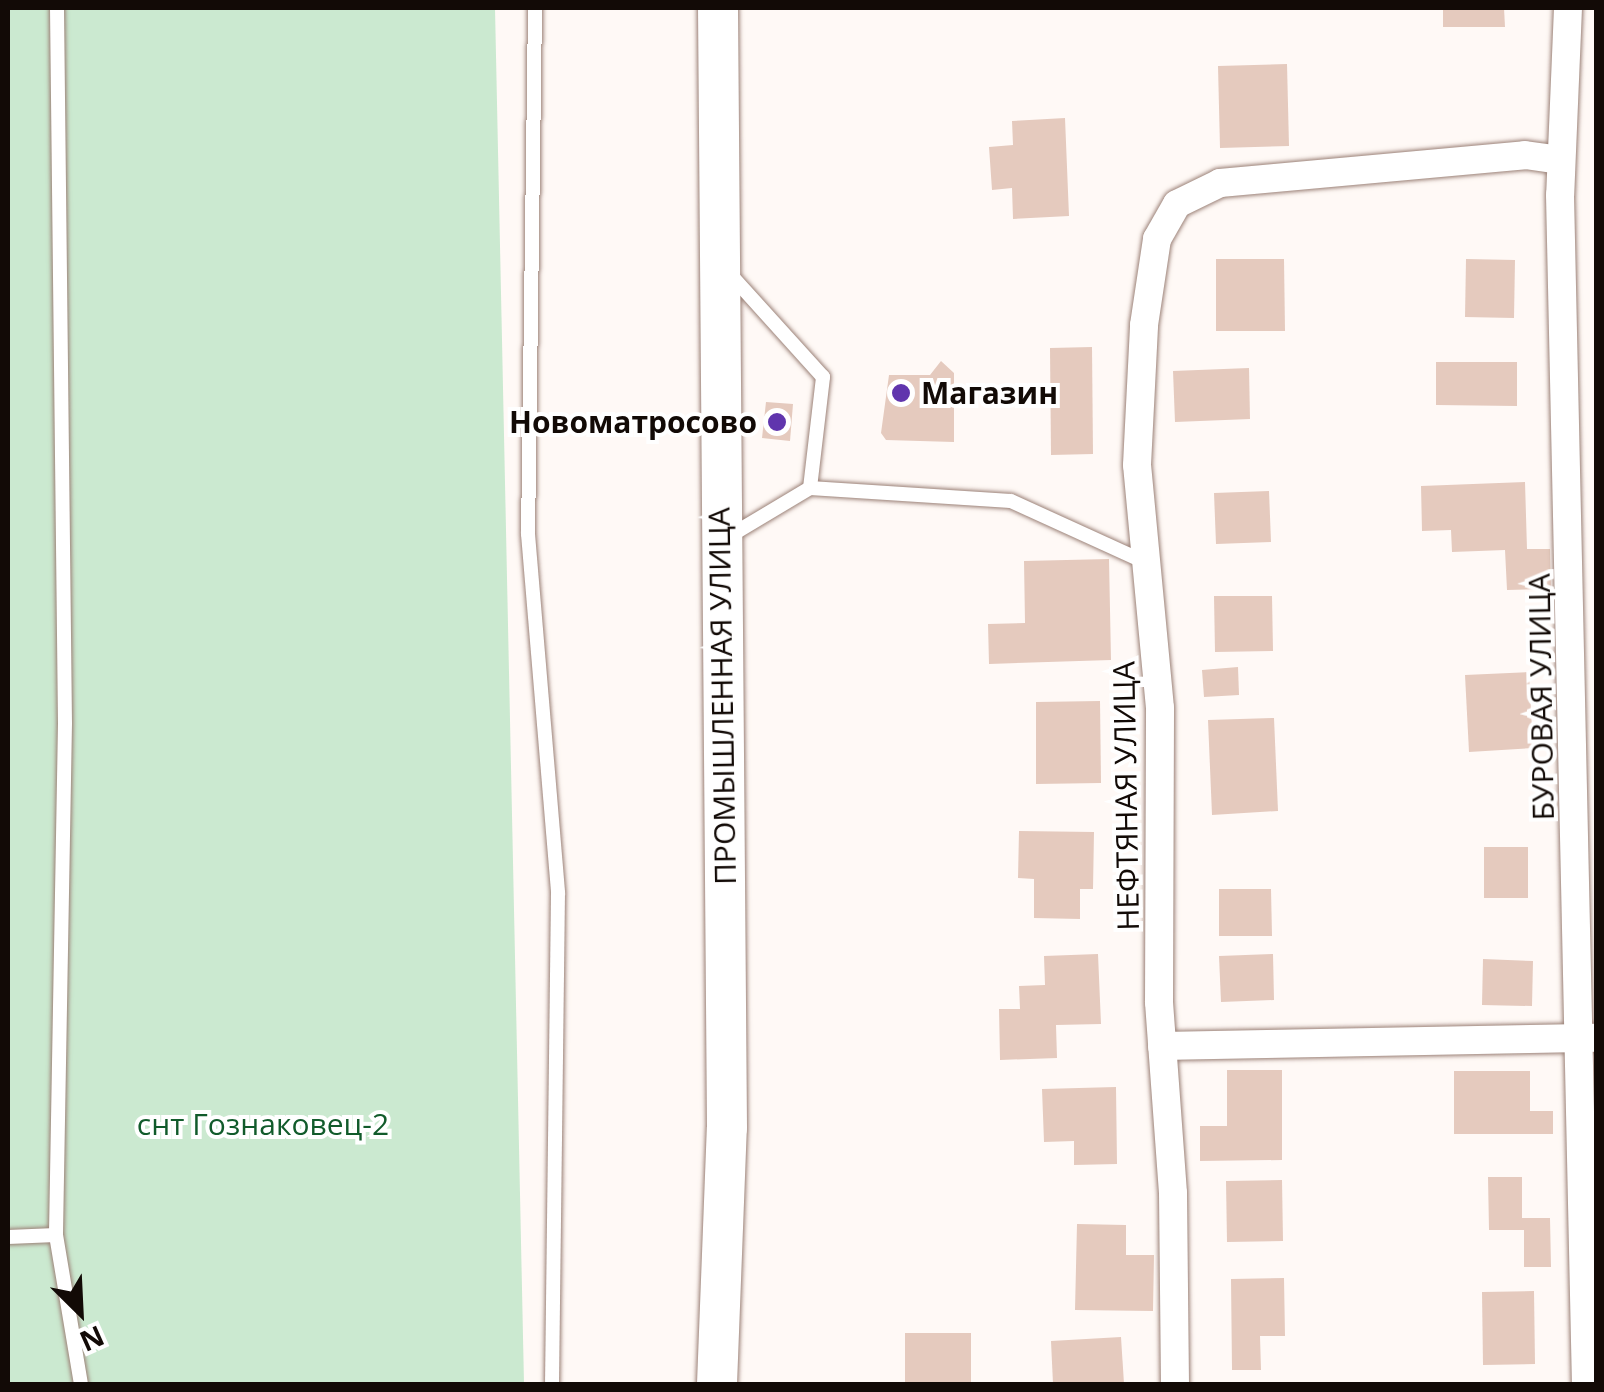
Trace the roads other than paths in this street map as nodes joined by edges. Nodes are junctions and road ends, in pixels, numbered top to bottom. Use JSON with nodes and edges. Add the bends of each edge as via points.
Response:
{"nodes":[{"id":1,"x":57,"y":8,"type":"edge"},
{"id":2,"x":536,"y":8,"type":"edge"},
{"id":3,"x":718,"y":8,"type":"edge"},
{"id":4,"x":1568,"y":8,"type":"edge"},
{"id":5,"x":1560,"y":160,"type":"junction"},
{"id":6,"x":720,"y":262,"type":"junction"},
{"id":7,"x":810,"y":488,"type":"junction"},
{"id":8,"x":719,"y":542,"type":"junction"},
{"id":9,"x":1146,"y":563,"type":"junction"},
{"id":10,"x":1588,"y":1038,"type":"edge"},
{"id":11,"x":1162,"y":1046,"type":"junction"},
{"id":12,"x":56,"y":1235,"type":"junction"},
{"id":13,"x":8,"y":1237,"type":"edge"},
{"id":14,"x":81,"y":1384,"type":"edge"},
{"id":15,"x":552,"y":1384,"type":"edge"},
{"id":16,"x":717,"y":1384,"type":"edge"},
{"id":17,"x":1176,"y":1384,"type":"edge"},
{"id":18,"x":1586,"y":1384,"type":"edge"}],
"edges":[{"from":1,"to":12,"type":"lane","via":[[64,723]]},
{"from":2,"to":15,"type":"lane","via":[[528,534],[558,893]]},
{"from":3,"to":6,"type":"main road","name":"ПРОМЫШЛЕННАЯ УЛИЦА"},
{"from":4,"to":5,"type":"street","name":"БУРОВАЯ УЛИЦА"},
{"from":5,"to":9,"type":"street","name":"НЕФТЯНАЯ УЛИЦА","via":[[1526,156],[1220,183],[1189,194],[1170,212],[1157,239],[1143,340],[1137,465]]},
{"from":5,"to":10,"type":"street","name":"БУРОВАЯ УЛИЦА"},
{"from":6,"to":7,"type":"lane","via":[[823,377]]},
{"from":6,"to":8,"type":"main road","name":"ПРОМЫШЛЕННАЯ УЛИЦА"},
{"from":7,"to":8,"type":"lane"},
{"from":7,"to":9,"type":"lane","via":[[1011,500]]},
{"from":8,"to":16,"type":"main road","name":"ПРОМЫШЛЕННАЯ УЛИЦА","via":[[728,1128]]},
{"from":9,"to":11,"type":"street","name":"НЕФТЯНАЯ УЛИЦА","via":[[1160,708]]},
{"from":10,"to":11,"type":"street"},
{"from":10,"to":18,"type":"street","name":"БУРОВАЯ УЛИЦА"},
{"from":11,"to":17,"type":"street","name":"НЕФТЯНАЯ УЛИЦА"},
{"from":12,"to":13,"type":"lane"},
{"from":12,"to":14,"type":"lane"}]}
